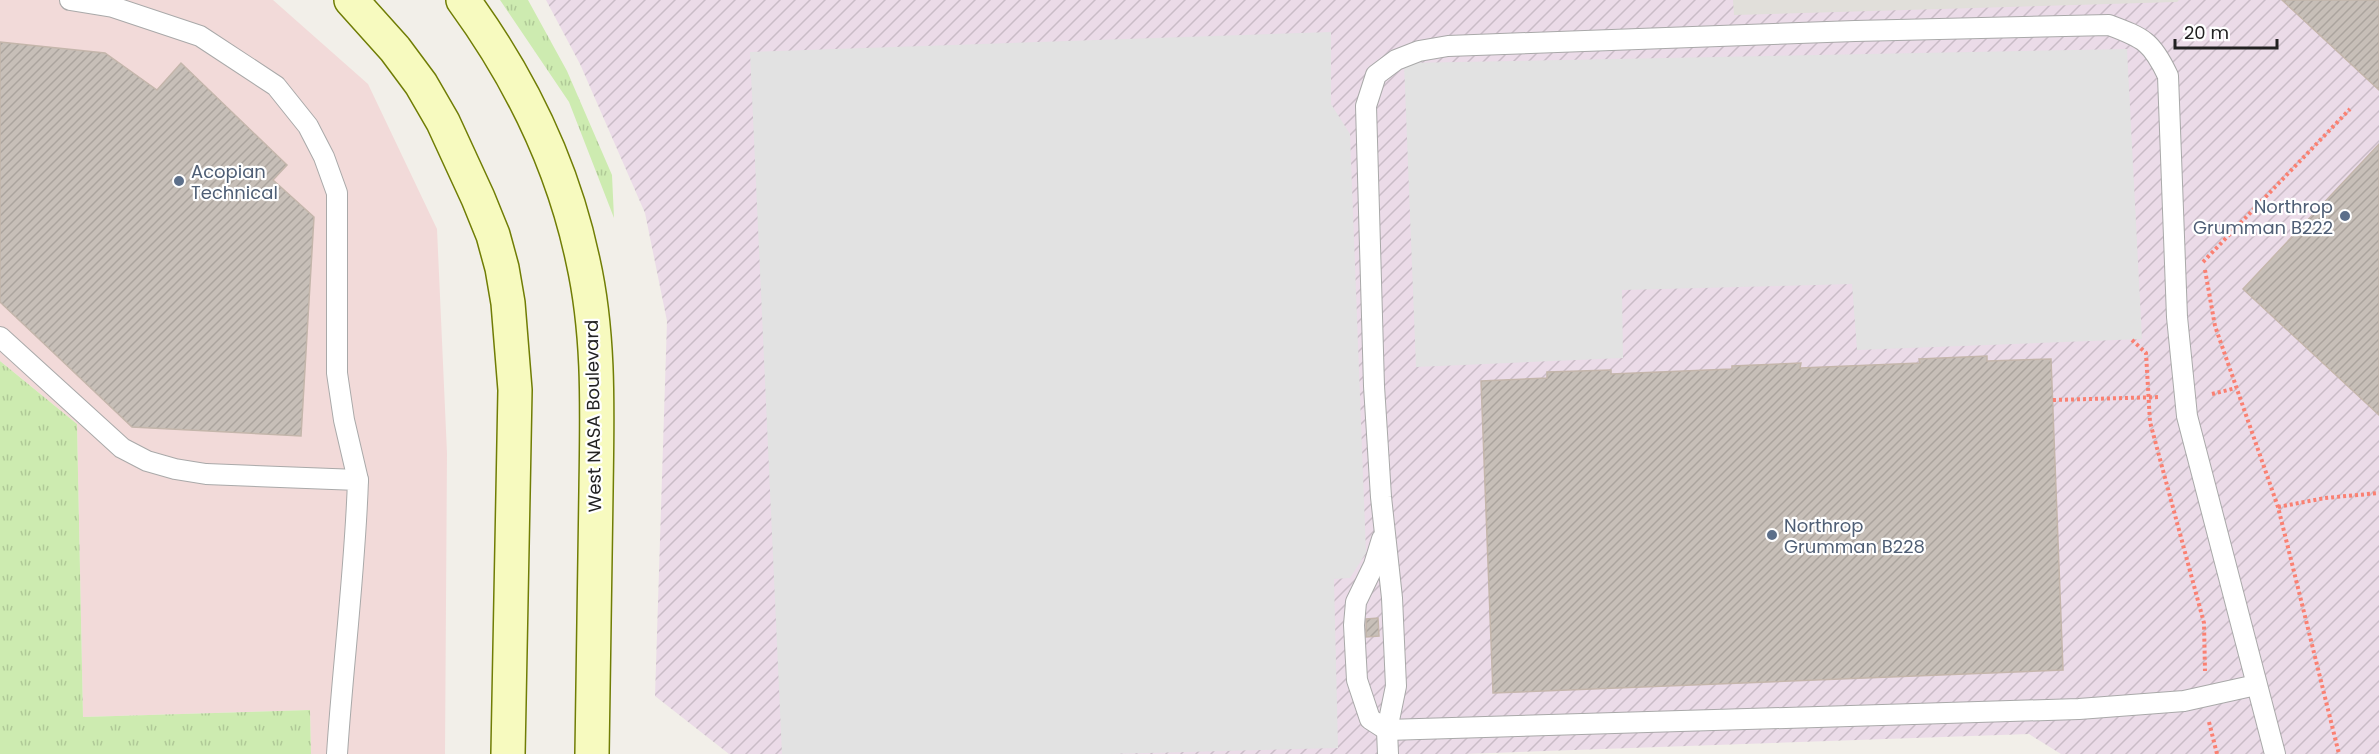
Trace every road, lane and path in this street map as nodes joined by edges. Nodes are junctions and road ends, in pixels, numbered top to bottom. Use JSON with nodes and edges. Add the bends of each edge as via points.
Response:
{"nodes":[{"id":1,"x":70,"y":0,"type":"edge"},
{"id":2,"x":351,"y":0,"type":"edge"},
{"id":3,"x":463,"y":0,"type":"edge"},
{"id":4,"x":2350,"y":109,"type":"dead end"},
{"id":5,"x":0,"y":337,"type":"edge"},
{"id":6,"x":2132,"y":340,"type":"dead end"},
{"id":7,"x":2236,"y":388,"type":"junction"},
{"id":8,"x":2202,"y":396,"type":"dead end"},
{"id":9,"x":2166,"y":397,"type":"dead end"},
{"id":10,"x":2149,"y":398,"type":"junction"},
{"id":11,"x":2053,"y":400,"type":"dead end"},
{"id":12,"x":358,"y":480,"type":"junction"},
{"id":13,"x":2379,"y":493,"type":"edge"},
{"id":14,"x":2278,"y":507,"type":"junction"},
{"id":15,"x":1385,"y":528,"type":"junction"},
{"id":16,"x":2206,"y":676,"type":"dead end"},
{"id":17,"x":2256,"y":684,"type":"junction"},
{"id":18,"x":2207,"y":715,"type":"dead end"},
{"id":19,"x":1387,"y":730,"type":"junction"},
{"id":20,"x":338,"y":754,"type":"edge"},
{"id":21,"x":508,"y":754,"type":"edge"},
{"id":22,"x":592,"y":754,"type":"edge"},
{"id":23,"x":1388,"y":754,"type":"edge"},
{"id":24,"x":2217,"y":754,"type":"edge"},
{"id":25,"x":2275,"y":754,"type":"edge"},
{"id":26,"x":2340,"y":754,"type":"edge"}],
"edges":[{"from":1,"to":12,"type":"lane","via":[[113,7],[200,36],[276,86],[308,126],[337,193],[337,373]]},
{"from":2,"to":21,"type":"main road","via":[[395,49],[443,122],[493,235],[502,268],[515,390]]},
{"from":3,"to":22,"type":"main road","name":"West NASA Boulevard","via":[[489,35],[530,106],[563,190],[584,264],[596,402]]},
{"from":4,"to":7,"type":"path","via":[[2203,262],[2215,326]]},
{"from":5,"to":12,"type":"lane","via":[[122,448],[147,461],[206,474]]},
{"from":6,"to":10,"type":"path","via":[[2146,353]]},
{"from":7,"to":8,"type":"path"},
{"from":7,"to":14,"type":"path"},
{"from":9,"to":10,"type":"path"},
{"from":10,"to":11,"type":"path"},
{"from":10,"to":16,"type":"path","via":[[2150,422],[2204,623]]},
{"from":12,"to":20,"type":"lane","via":[[356,555]]},
{"from":13,"to":14,"type":"path"},
{"from":14,"to":26,"type":"path"},
{"from":15,"to":17,"type":"lane","via":[[1374,386],[1366,106],[1376,75],[1396,60],[1448,46],[2109,25],[2138,36],[2157,52],[2168,76],[2177,317],[2187,416]]},
{"from":15,"to":19,"type":"lane","via":[[1396,686]]},
{"from":15,"to":19,"type":"lane","via":[[1374,565],[1356,602],[1354,625],[1357,680],[1370,719]]},
{"from":17,"to":19,"type":"lane","via":[[2184,701],[2079,709]]},
{"from":17,"to":25,"type":"lane"},
{"from":18,"to":24,"type":"path"},
{"from":19,"to":23,"type":"lane"}]}
